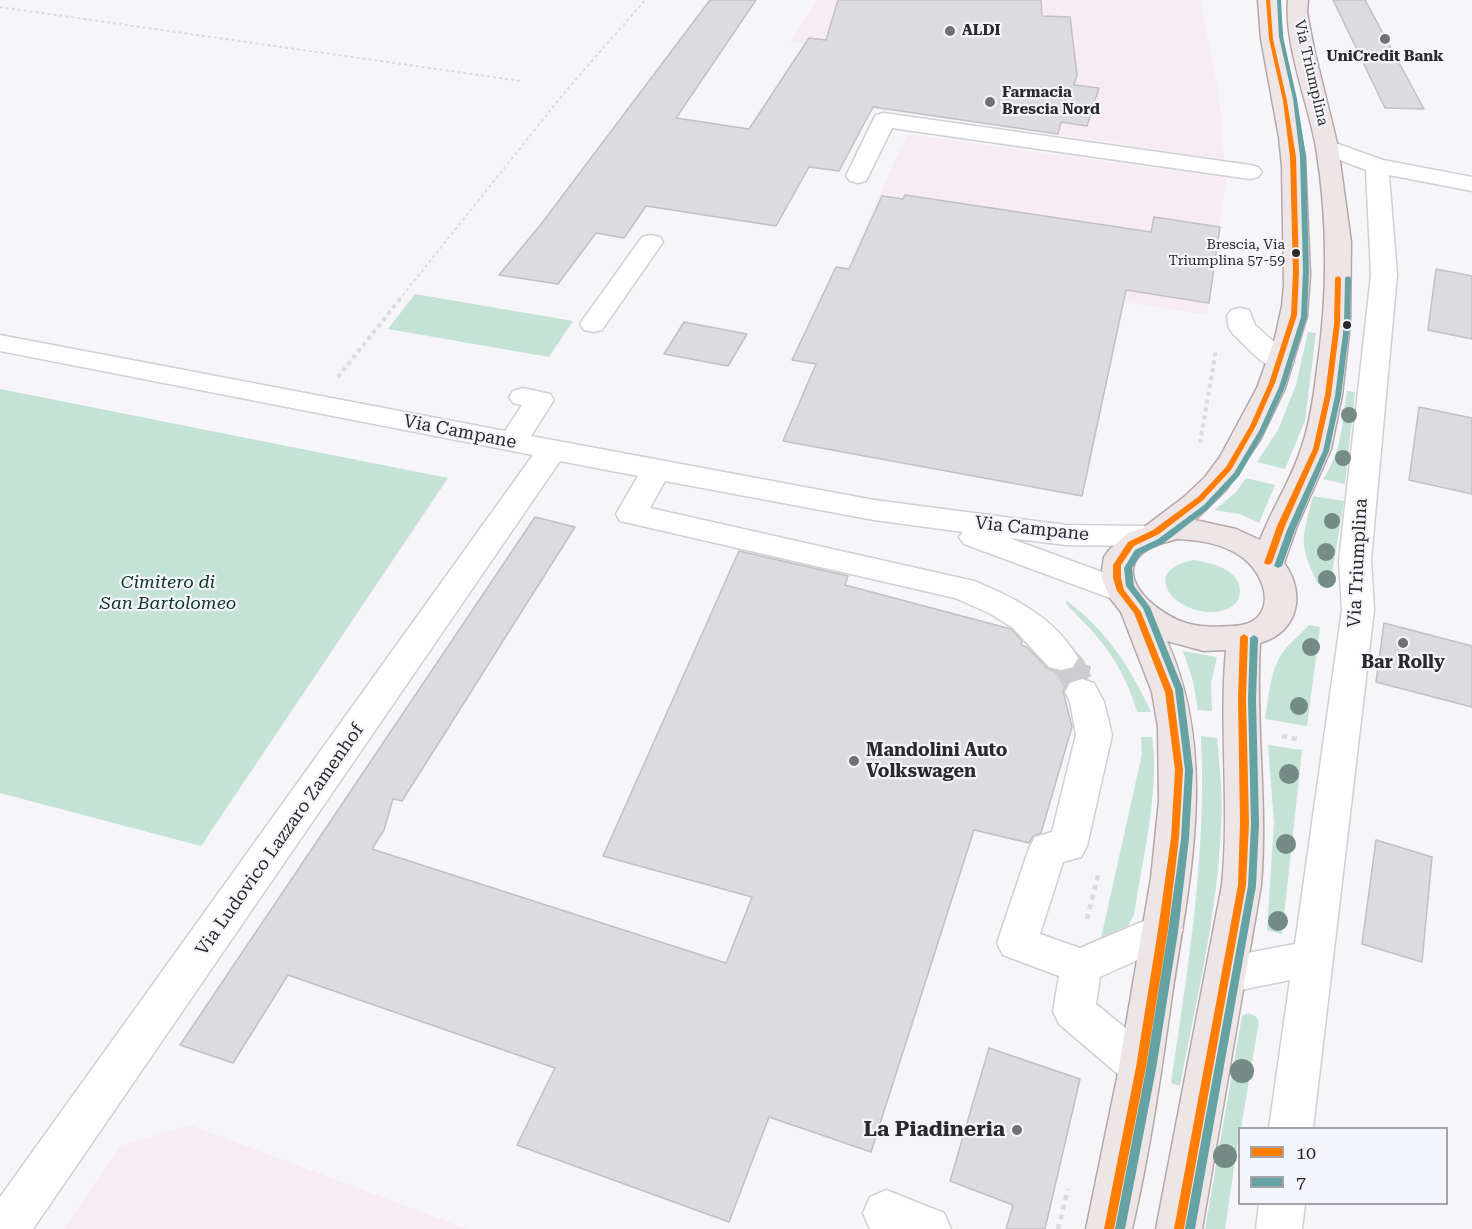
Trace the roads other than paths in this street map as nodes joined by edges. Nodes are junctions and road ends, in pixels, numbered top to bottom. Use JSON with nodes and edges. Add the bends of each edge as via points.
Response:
{"nodes":[{"id":1,"x":1268,"y":0,"type":"edge"},
{"id":2,"x":1298,"y":0,"type":"edge"},
{"id":3,"x":1327,"y":147,"type":"junction"},
{"id":4,"x":1377,"y":166,"type":"junction"},
{"id":5,"x":1250,"y":172,"type":"dead end"},
{"id":6,"x":858,"y":176,"type":"dead end"},
{"id":7,"x":1472,"y":184,"type":"edge"},
{"id":8,"x":651,"y":242,"type":"dead end"},
{"id":9,"x":1240,"y":316,"type":"dead end"},
{"id":10,"x":592,"y":324,"type":"dead end"},
{"id":11,"x":0,"y":344,"type":"edge"},
{"id":12,"x":1280,"y":362,"type":"junction"},
{"id":13,"x":523,"y":397,"type":"dead end"},
{"id":14,"x":513,"y":442,"type":"junction"},
{"id":15,"x":554,"y":449,"type":"junction"},
{"id":16,"x":657,"y":470,"type":"junction"},
{"id":17,"x":920,"y":517,"type":"junction"},
{"id":18,"x":1150,"y":534,"type":"junction"},
{"id":19,"x":1268,"y":563,"type":"junction"},
{"id":20,"x":1129,"y":602,"type":"junction"},
{"id":21,"x":1244,"y":637,"type":"junction"},
{"id":22,"x":1061,"y":658,"type":"tunnel mouth"},
{"id":23,"x":1082,"y":692,"type":"tunnel mouth"},
{"id":24,"x":1163,"y":930,"type":"junction"},
{"id":25,"x":1312,"y":958,"type":"junction"},
{"id":26,"x":1081,"y":966,"type":"junction"},
{"id":27,"x":1226,"y":975,"type":"junction"},
{"id":28,"x":1141,"y":1067,"type":"junction"},
{"id":29,"x":1291,"y":1127,"type":"edge"},
{"id":30,"x":1282,"y":1205,"type":"edge"},
{"id":31,"x":886,"y":1213,"type":"dead end"},
{"id":32,"x":9,"y":1226,"type":"edge"},
{"id":33,"x":928,"y":1229,"type":"edge"},
{"id":34,"x":1109,"y":1229,"type":"edge"},
{"id":35,"x":1179,"y":1229,"type":"edge"},
{"id":36,"x":1279,"y":1229,"type":"edge"}],
"edges":[{"from":1,"to":12,"type":"main road","name":"Via Triumplina","via":[[1271,39],[1293,156],[1294,315]]},
{"from":2,"to":3,"type":"main road","name":"Via Triumplina","via":[[1304,49]]},
{"from":3,"to":4,"type":"street","name":"Via Triumplina"},
{"from":3,"to":19,"type":"main road","name":"Via Triumplina","via":[[1339,243],[1337,324],[1328,395],[1316,449]]},
{"from":4,"to":7,"type":"street","name":"Via Triumplina"},
{"from":4,"to":25,"type":"street","name":"Via Triumplina","via":[[1384,275],[1355,560],[1358,610]]},
{"from":5,"to":6,"type":"street","via":[[884,120]]},
{"from":8,"to":10,"type":"street"},
{"from":9,"to":12,"type":"street","via":[[1242,328]]},
{"from":11,"to":14,"type":"street","name":"Via Campane"},
{"from":12,"to":18,"type":"main road","name":"Via Triumplina","via":[[1253,426],[1229,468],[1200,500]]},
{"from":13,"to":14,"type":"street","via":[[540,400]]},
{"from":14,"to":15,"type":"street","name":"Via Campane"},
{"from":15,"to":16,"type":"street","name":"Via Campane"},
{"from":15,"to":32,"type":"street","name":"Via Ludovico Lazzaro Zamenhof"},
{"from":16,"to":17,"type":"street","name":"Via Campane"},
{"from":16,"to":22,"type":"street","via":[[631,516],[963,589],[1025,620]]},
{"from":17,"to":18,"type":"street","name":"Via Campane","via":[[1066,535]]},
{"from":17,"to":20,"type":"street","name":"Via Campane"},
{"from":18,"to":19,"type":"main road","via":[[1185,529],[1216,533],[1245,546]]},
{"from":18,"to":20,"type":"main road","name":"Via Triumplina","via":[[1131,544],[1117,565],[1117,578]]},
{"from":19,"to":21,"type":"main road","via":[[1283,592],[1281,607],[1262,630]]},
{"from":20,"to":21,"type":"main road","via":[[1151,623],[1187,637],[1207,641]]},
{"from":20,"to":24,"type":"main road","name":"Via Triumplina","via":[[1169,692],[1179,770]]},
{"from":21,"to":27,"type":"main road","via":[[1240,729],[1243,869]]},
{"from":23,"to":26,"type":"street","via":[[1094,735],[1068,846],[1048,848],[1017,943]]},
{"from":24,"to":26,"type":"street"},
{"from":24,"to":28,"type":"main road","name":"Via Triumplina"},
{"from":25,"to":27,"type":"street"},
{"from":25,"to":29,"type":"street","name":"Via Triumplina"},
{"from":26,"to":28,"type":"street","via":[[1074,1011]]},
{"from":27,"to":35,"type":"main road"},
{"from":28,"to":34,"type":"main road","name":"Via Triumplina"},
{"from":30,"to":36,"type":"street"},
{"from":31,"to":33,"type":"street"}]}
